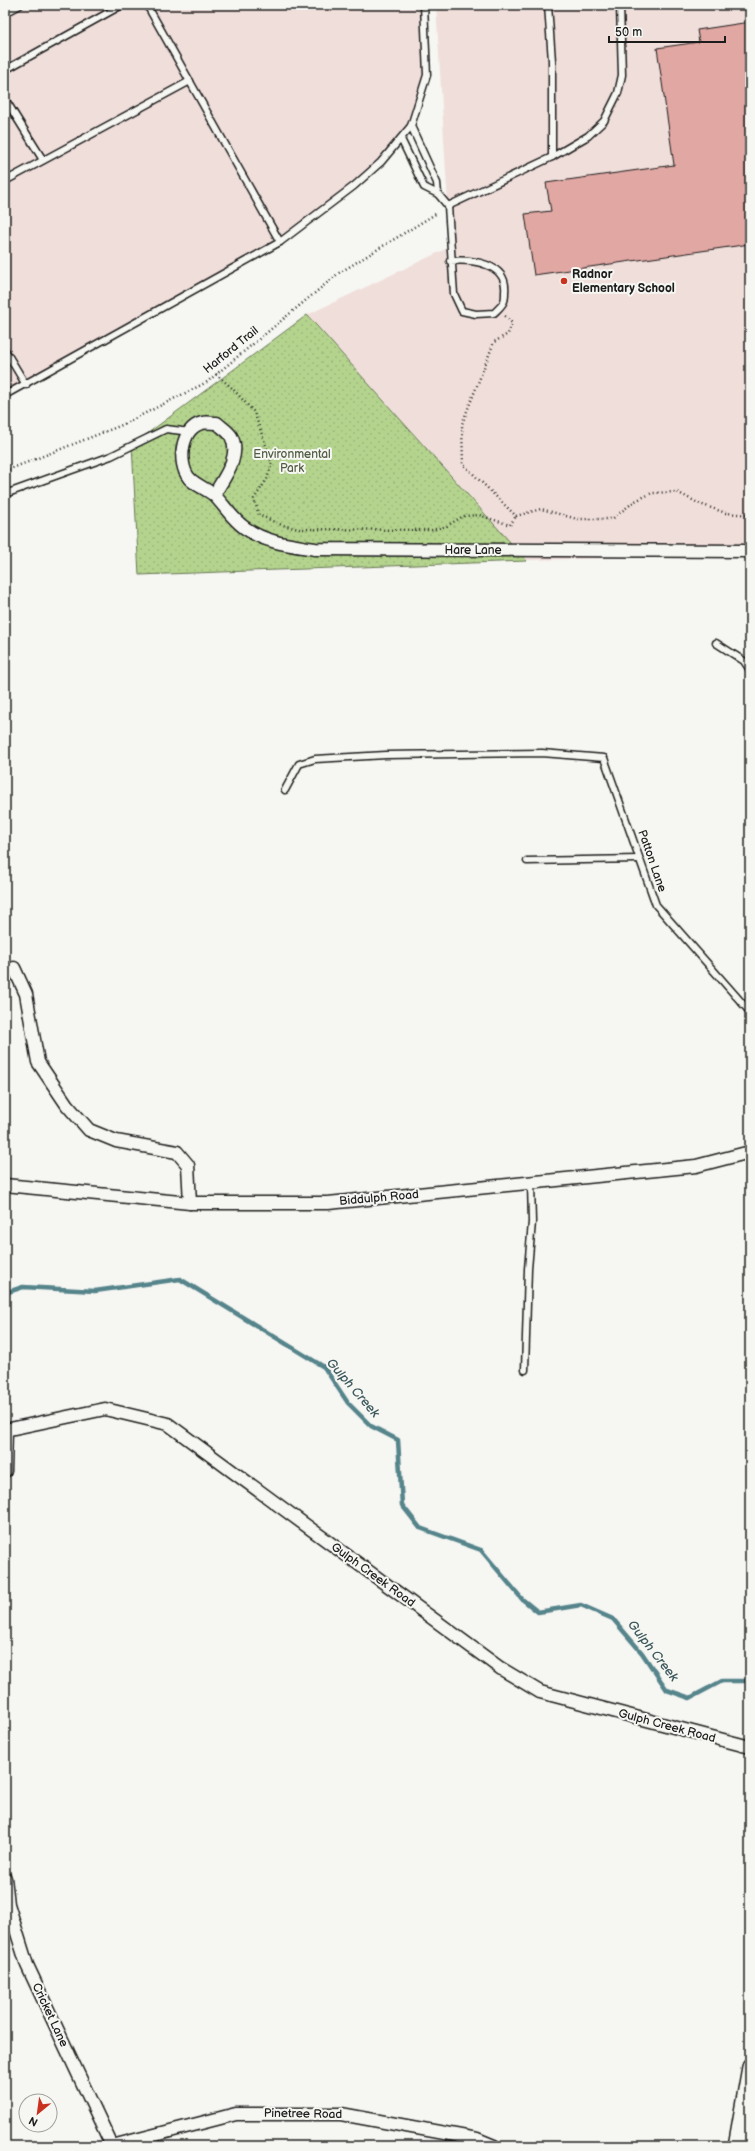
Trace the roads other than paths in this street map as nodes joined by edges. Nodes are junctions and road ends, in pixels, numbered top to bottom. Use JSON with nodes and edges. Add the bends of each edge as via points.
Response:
{"nodes":[{"id":1,"x":20,"y":5,"type":"edge"},
{"id":2,"x":122,"y":5,"type":"edge"},
{"id":3,"x":147,"y":5,"type":"edge"},
{"id":4,"x":424,"y":5,"type":"edge"},
{"id":5,"x":548,"y":5,"type":"edge"},
{"id":6,"x":620,"y":5,"type":"edge"},
{"id":7,"x":5,"y":13,"type":"edge"},
{"id":8,"x":5,"y":70,"type":"edge"},
{"id":9,"x":190,"y":81,"type":"junction"},
{"id":10,"x":5,"y":99,"type":"edge"},
{"id":11,"x":411,"y":126,"type":"junction"},
{"id":12,"x":401,"y":139,"type":"junction"},
{"id":13,"x":552,"y":157,"type":"junction"},
{"id":14,"x":43,"y":160,"type":"junction"},
{"id":15,"x":5,"y":181,"type":"edge"},
{"id":16,"x":438,"y":194,"type":"junction"},
{"id":17,"x":448,"y":206,"type":"junction"},
{"id":18,"x":280,"y":242,"type":"junction"},
{"id":19,"x":450,"y":261,"type":"junction"},
{"id":20,"x":5,"y":350,"type":"edge"},
{"id":21,"x":26,"y":385,"type":"junction"},
{"id":22,"x":5,"y":395,"type":"edge"},
{"id":23,"x":190,"y":432,"type":"junction"},
{"id":24,"x":5,"y":494,"type":"edge"},
{"id":25,"x":214,"y":495,"type":"junction"},
{"id":26,"x":750,"y":551,"type":"edge"},
{"id":27,"x":716,"y":643,"type":"dead end"},
{"id":28,"x":750,"y":670,"type":"edge"},
{"id":29,"x":285,"y":790,"type":"dead end"},
{"id":30,"x":639,"y":859,"type":"junction"},
{"id":31,"x":527,"y":861,"type":"dead end"},
{"id":32,"x":14,"y":968,"type":"dead end"},
{"id":33,"x":750,"y":1012,"type":"edge"},
{"id":34,"x":750,"y":1152,"type":"edge"},
{"id":35,"x":531,"y":1184,"type":"junction"},
{"id":36,"x":5,"y":1185,"type":"edge"},
{"id":37,"x":190,"y":1203,"type":"junction"},
{"id":38,"x":525,"y":1370,"type":"dead end"},
{"id":39,"x":6,"y":1430,"type":"edge"},
{"id":40,"x":5,"y":1471,"type":"edge"},
{"id":41,"x":750,"y":1747,"type":"edge"},
{"id":42,"x":5,"y":1878,"type":"edge"},
{"id":43,"x":750,"y":2067,"type":"edge"},
{"id":44,"x":112,"y":2146,"type":"edge"},
{"id":45,"x":494,"y":2146,"type":"edge"},
{"id":46,"x":736,"y":2146,"type":"edge"}],
"edges":[{"from":1,"to":7,"type":"lane"},
{"from":2,"to":8,"type":"lane"},
{"from":3,"to":9,"type":"lane"},
{"from":4,"to":11,"type":"lane","via":[[427,75]]},
{"from":5,"to":13,"type":"lane","via":[[552,61]]},
{"from":6,"to":13,"type":"lane","via":[[622,75],[612,108],[592,133]]},
{"from":9,"to":14,"type":"lane"},
{"from":9,"to":18,"type":"lane"},
{"from":10,"to":14,"type":"lane"},
{"from":11,"to":12,"type":"lane"},
{"from":11,"to":16,"type":"lane","via":[[437,183]]},
{"from":12,"to":16,"type":"lane","via":[[424,187]]},
{"from":12,"to":18,"type":"lane","via":[[381,162],[354,186]]},
{"from":13,"to":17,"type":"lane"},
{"from":14,"to":15,"type":"lane"},
{"from":16,"to":17,"type":"lane"},
{"from":17,"to":19,"type":"lane"},
{"from":18,"to":21,"type":"lane"},
{"from":19,"to":19,"type":"lane","via":[[454,294],[462,311],[476,314],[494,313],[504,301],[506,286],[499,272],[477,261]]},
{"from":20,"to":21,"type":"lane"},
{"from":21,"to":22,"type":"lane"},
{"from":23,"to":24,"type":"lane","via":[[166,429],[111,456]]},
{"from":23,"to":25,"type":"street","name":"Hare Lane","via":[[181,448],[182,463],[189,478]]},
{"from":23,"to":25,"type":"street","via":[[200,423],[217,423],[231,436],[234,451],[230,467]]},
{"from":25,"to":26,"type":"street","name":"Hare Lane","via":[[228,513],[246,528],[275,543],[315,549]]},
{"from":27,"to":28,"type":"lane","via":[[744,661]]},
{"from":29,"to":30,"type":"lane","name":"Patton Lane","via":[[299,764],[316,759],[386,755],[542,753],[604,758]]},
{"from":30,"to":31,"type":"lane"},
{"from":30,"to":33,"type":"lane","name":"Patton Lane","via":[[656,905]]},
{"from":32,"to":37,"type":"street","via":[[26,994],[38,1062],[67,1105],[89,1130],[116,1141],[177,1152],[188,1165]]},
{"from":34,"to":35,"type":"street","name":"Biddulph Road","via":[[696,1166]]},
{"from":35,"to":37,"type":"street","name":"Biddulph Road","via":[[328,1203]]},
{"from":35,"to":38,"type":"lane","via":[[532,1222]]},
{"from":36,"to":37,"type":"street","name":"Biddulph Road"},
{"from":39,"to":40,"type":"street"},
{"from":39,"to":41,"type":"street","name":"Gulph Creek Road","via":[[105,1409],[168,1424],[500,1668],[540,1692]]},
{"from":42,"to":44,"type":"street","name":"Cricket Lane","via":[[8,1904],[27,1965]]},
{"from":43,"to":46,"type":"street"},
{"from":44,"to":45,"type":"street","name":"Pinetree Road","via":[[236,2114],[341,2114],[477,2139]]}]}
